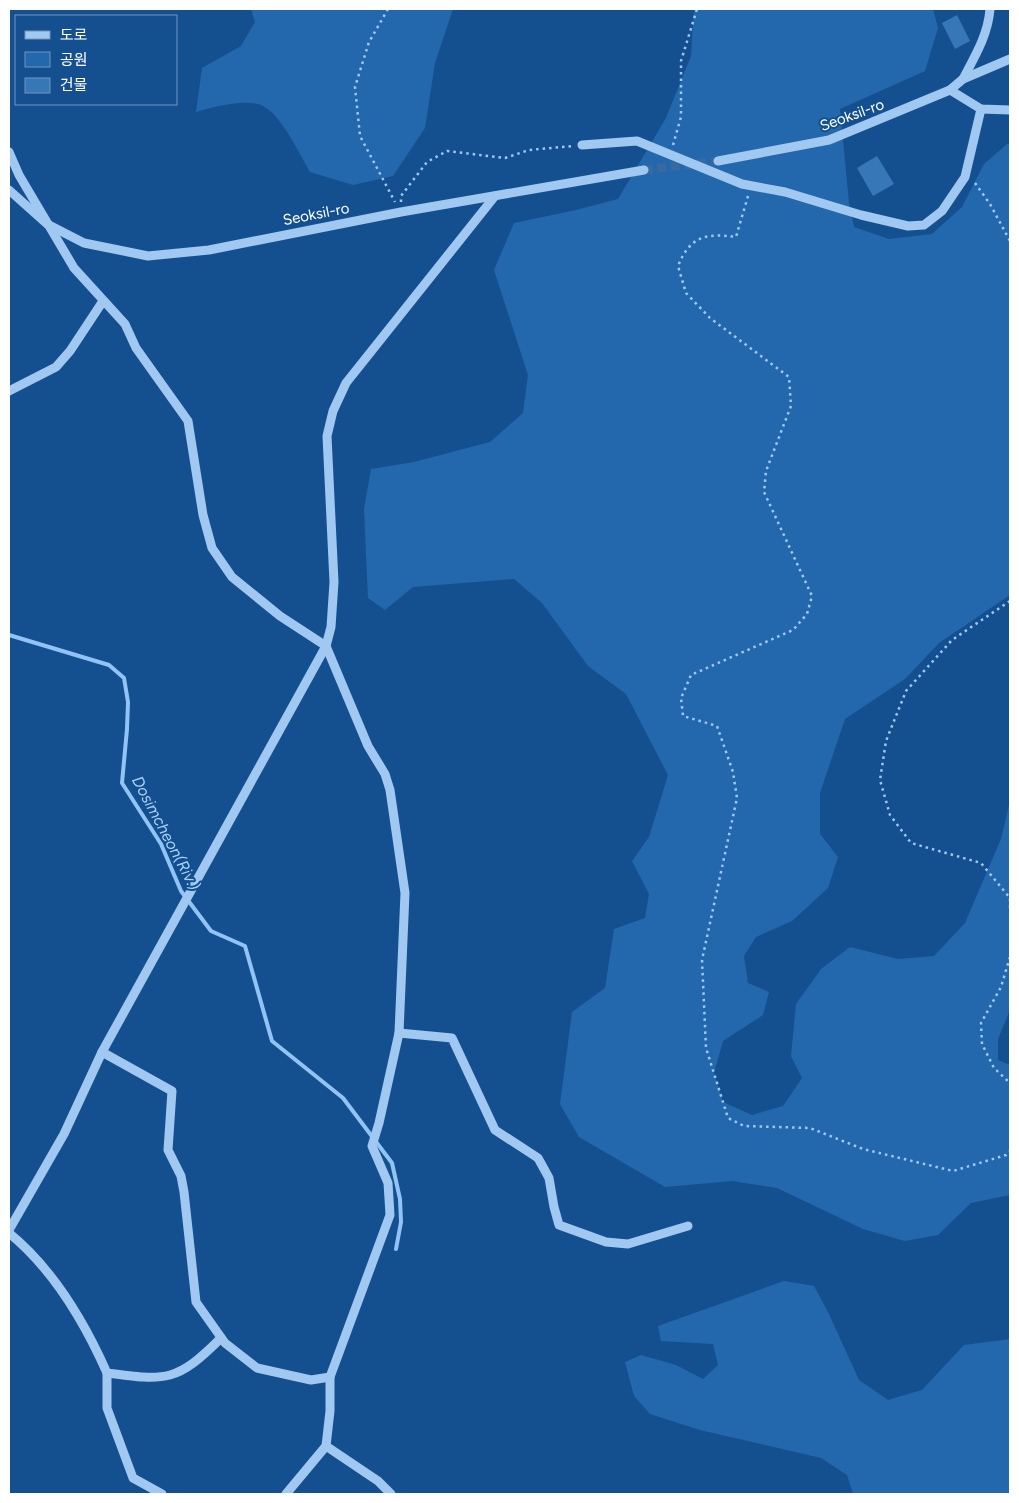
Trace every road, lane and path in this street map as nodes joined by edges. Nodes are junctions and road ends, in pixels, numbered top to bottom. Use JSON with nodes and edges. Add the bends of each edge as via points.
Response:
{"nodes":[{"id":1,"x":388,"y":9,"type":"edge"},
{"id":2,"x":697,"y":9,"type":"edge"},
{"id":3,"x":990,"y":9,"type":"edge"},
{"id":4,"x":1010,"y":59,"type":"edge"},
{"id":5,"x":963,"y":79,"type":"junction"},
{"id":6,"x":950,"y":90,"type":"junction"},
{"id":7,"x":981,"y":109,"type":"junction"},
{"id":8,"x":1010,"y":110,"type":"edge"},
{"id":9,"x":582,"y":145,"type":"joint"},
{"id":10,"x":9,"y":152,"type":"edge"},
{"id":11,"x":670,"y":156,"type":"junction"},
{"id":12,"x":718,"y":161,"type":"tunnel mouth"},
{"id":13,"x":644,"y":170,"type":"tunnel mouth"},
{"id":14,"x":967,"y":172,"type":"junction"},
{"id":15,"x":751,"y":186,"type":"junction"},
{"id":16,"x":9,"y":190,"type":"edge"},
{"id":17,"x":495,"y":196,"type":"junction"},
{"id":18,"x":401,"y":212,"type":"junction"},
{"id":19,"x":47,"y":224,"type":"junction"},
{"id":20,"x":1010,"y":241,"type":"edge"},
{"id":21,"x":104,"y":301,"type":"junction"},
{"id":22,"x":9,"y":391,"type":"edge"},
{"id":23,"x":1010,"y":601,"type":"edge"},
{"id":24,"x":326,"y":646,"type":"junction"},
{"id":25,"x":1010,"y":908,"type":"edge"},
{"id":26,"x":1010,"y":956,"type":"edge"},
{"id":27,"x":399,"y":1033,"type":"junction"},
{"id":28,"x":102,"y":1052,"type":"junction"},
{"id":29,"x":1010,"y":1082,"type":"edge"},
{"id":30,"x":1010,"y":1151,"type":"edge"},
{"id":31,"x":688,"y":1226,"type":"dead end"},
{"id":32,"x":10,"y":1227,"type":"edge"},
{"id":33,"x":221,"y":1338,"type":"junction"},
{"id":34,"x":107,"y":1372,"type":"junction"},
{"id":35,"x":330,"y":1377,"type":"junction"},
{"id":36,"x":326,"y":1446,"type":"junction"},
{"id":37,"x":162,"y":1494,"type":"edge"},
{"id":38,"x":286,"y":1494,"type":"edge"},
{"id":39,"x":391,"y":1494,"type":"edge"}],
"edges":[{"from":1,"to":18,"type":"path","via":[[369,42],[355,87],[360,136]]},
{"from":2,"to":11,"type":"path","via":[[681,61],[681,117]]},
{"from":3,"to":5,"type":"street","via":[[980,48]]},
{"from":4,"to":5,"type":"street","name":"Seoksil-ro"},
{"from":5,"to":6,"type":"street","name":"Seoksil-ro"},
{"from":6,"to":7,"type":"street"},
{"from":6,"to":12,"type":"street","name":"Seoksil-ro","via":[[829,140]]},
{"from":7,"to":8,"type":"street"},
{"from":7,"to":14,"type":"street"},
{"from":9,"to":11,"type":"street","via":[[637,141]]},
{"from":9,"to":18,"type":"path","via":[[529,150],[505,158],[447,151],[427,162],[401,196]]},
{"from":10,"to":19,"type":"street"},
{"from":11,"to":15,"type":"street"},
{"from":13,"to":17,"type":"street","name":"Seoksil-ro"},
{"from":14,"to":15,"type":"street","via":[[942,212],[924,224],[908,226],[785,192]]},
{"from":14,"to":20,"type":"path","via":[[990,204]]},
{"from":15,"to":30,"type":"path","via":[[736,237],[717,235],[698,239],[684,250],[678,266],[686,293],[710,318],[790,377],[791,406],[766,471],[764,492],[812,596],[807,614],[793,630],[691,675],[681,698],[684,716],[717,726],[733,772],[737,798],[702,960],[706,1048],[728,1118],[744,1126],[810,1128],[863,1149],[953,1171]]},
{"from":16,"to":19,"type":"street","name":"Seoksil-ro"},
{"from":17,"to":18,"type":"street","name":"Seoksil-ro"},
{"from":17,"to":24,"type":"street","via":[[346,383],[333,411],[327,436],[334,582],[331,627]]},
{"from":18,"to":19,"type":"street","name":"Seoksil-ro","via":[[209,250],[148,256],[84,243]]},
{"from":19,"to":21,"type":"street","via":[[74,268]]},
{"from":21,"to":22,"type":"street","via":[[56,367]]},
{"from":21,"to":24,"type":"street","via":[[125,324],[136,348],[188,421],[203,515],[212,548],[232,577],[280,616]]},
{"from":23,"to":25,"type":"path","via":[[952,640],[906,691],[886,741],[880,780],[890,815],[911,843],[981,864],[1010,898]]},
{"from":24,"to":27,"type":"street","via":[[390,790],[405,893]]},
{"from":24,"to":28,"type":"street"},
{"from":26,"to":29,"type":"path","via":[[1001,987],[981,1023],[982,1044],[994,1068]]},
{"from":27,"to":31,"type":"street","via":[[452,1038],[495,1130],[538,1158],[548,1178],[560,1225],[606,1242],[628,1244]]},
{"from":27,"to":35,"type":"street","via":[[372,1146],[388,1183],[390,1216]]},
{"from":28,"to":32,"type":"street","via":[[64,1134]]},
{"from":28,"to":33,"type":"street","via":[[172,1091],[168,1150],[181,1176],[184,1192],[196,1302]]},
{"from":32,"to":34,"type":"street","via":[[58,1285],[84,1325]]},
{"from":33,"to":34,"type":"street","via":[[196,1364],[178,1373],[154,1378]]},
{"from":33,"to":35,"type":"street","via":[[256,1368],[311,1380]]},
{"from":34,"to":37,"type":"street","via":[[107,1408],[133,1478]]},
{"from":35,"to":36,"type":"street"},
{"from":36,"to":38,"type":"street"},
{"from":36,"to":39,"type":"street","via":[[378,1481]]}]}
